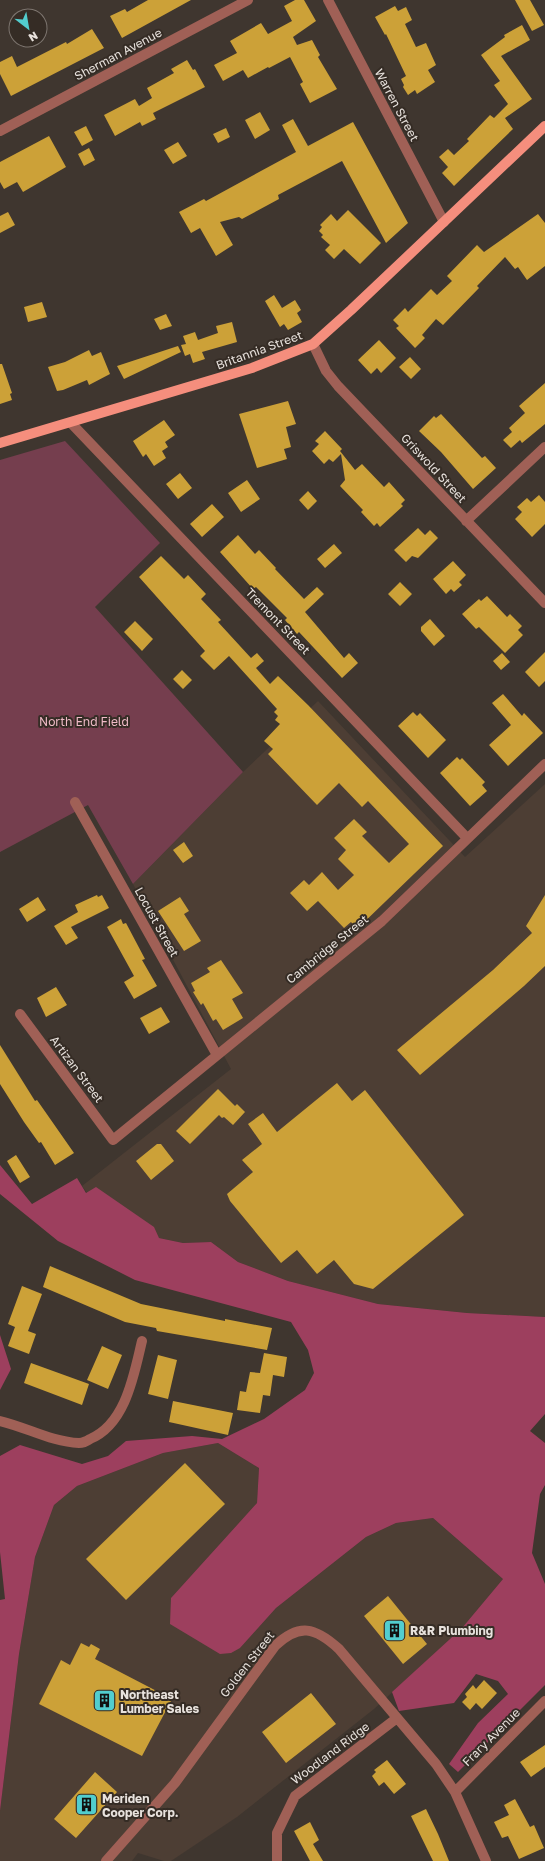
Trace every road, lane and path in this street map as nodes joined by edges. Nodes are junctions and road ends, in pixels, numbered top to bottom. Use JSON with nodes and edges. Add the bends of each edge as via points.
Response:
{"nodes":[{"id":1,"x":248,"y":0,"type":"edge"},
{"id":2,"x":328,"y":0,"type":"edge"},
{"id":3,"x":545,"y":126,"type":"edge"},
{"id":4,"x":0,"y":131,"type":"edge"},
{"id":5,"x":444,"y":222,"type":"junction"},
{"id":6,"x":313,"y":344,"type":"junction"},
{"id":7,"x":71,"y":423,"type":"junction"},
{"id":8,"x":0,"y":443,"type":"edge"},
{"id":9,"x":545,"y":447,"type":"edge"},
{"id":10,"x":466,"y":521,"type":"junction"},
{"id":11,"x":545,"y":603,"type":"edge"},
{"id":12,"x":545,"y":764,"type":"edge"},
{"id":13,"x":74,"y":802,"type":"dead end"},
{"id":14,"x":467,"y":838,"type":"junction"},
{"id":15,"x":20,"y":1014,"type":"dead end"},
{"id":16,"x":217,"y":1055,"type":"junction"},
{"id":17,"x":113,"y":1140,"type":"joint"},
{"id":18,"x":142,"y":1341,"type":"dead end"},
{"id":19,"x":0,"y":1421,"type":"edge"},
{"id":20,"x":545,"y":1701,"type":"edge"},
{"id":21,"x":397,"y":1718,"type":"junction"},
{"id":22,"x":455,"y":1792,"type":"junction"},
{"id":23,"x":106,"y":1861,"type":"edge"},
{"id":24,"x":277,"y":1861,"type":"edge"},
{"id":25,"x":486,"y":1861,"type":"edge"}],
"edges":[{"from":1,"to":4,"type":"street","name":"Sherman Avenue"},
{"from":2,"to":5,"type":"street","name":"Warren Street"},
{"from":3,"to":5,"type":"main road","name":"Britannia Street"},
{"from":5,"to":6,"type":"main road","name":"Britannia Street"},
{"from":6,"to":7,"type":"main road","name":"Britannia Street","via":[[252,368]]},
{"from":6,"to":10,"type":"street","name":"Griswold Street","via":[[326,370],[338,386]]},
{"from":7,"to":8,"type":"main road","name":"Britannia Street"},
{"from":7,"to":14,"type":"street","name":"Tremont Street"},
{"from":9,"to":10,"type":"street"},
{"from":10,"to":11,"type":"street","name":"Griswold Street"},
{"from":12,"to":14,"type":"street","name":"Cambridge Street"},
{"from":13,"to":16,"type":"street","name":"Locust Street"},
{"from":14,"to":16,"type":"street","name":"Cambridge Street","via":[[382,921]]},
{"from":15,"to":17,"type":"street","name":"Artizan Street"},
{"from":16,"to":17,"type":"street","name":"Cambridge Street"},
{"from":18,"to":19,"type":"street","via":[[124,1402],[111,1425],[97,1436],[81,1443],[62,1440]]},
{"from":20,"to":22,"type":"street","name":"Frary Avenue"},
{"from":21,"to":22,"type":"street","name":"Golden Street","via":[[436,1764]]},
{"from":21,"to":23,"type":"street","name":"Golden Street","via":[[327,1638],[314,1631],[299,1630],[286,1636],[275,1646],[175,1784]]},
{"from":21,"to":24,"type":"street","name":"Woodland Ridge","via":[[295,1796],[277,1833]]},
{"from":22,"to":25,"type":"street","name":"Golden Street"}]}
